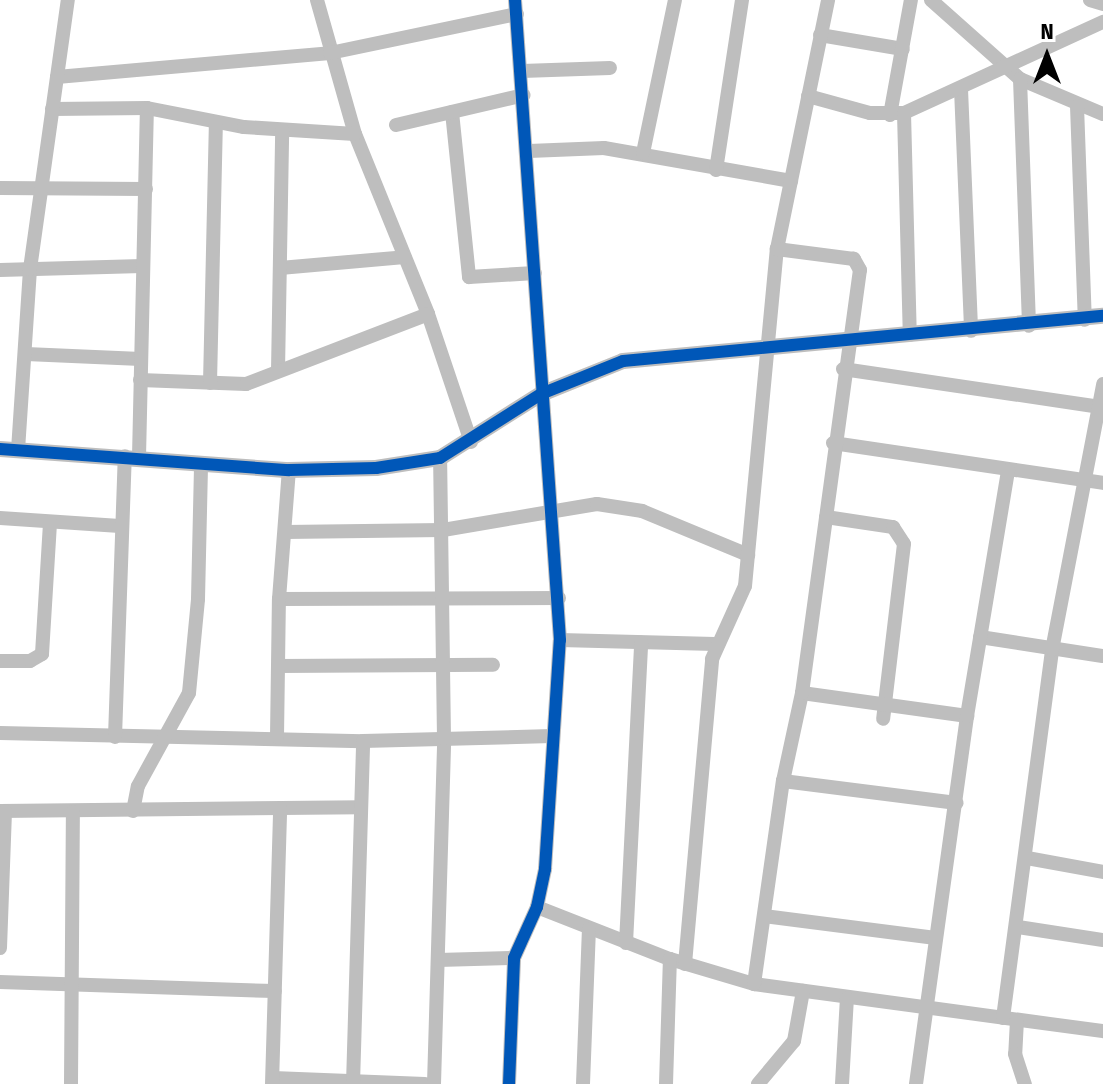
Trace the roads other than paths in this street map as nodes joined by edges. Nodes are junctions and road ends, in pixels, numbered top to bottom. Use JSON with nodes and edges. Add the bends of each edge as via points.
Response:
{"nodes":[{"id":1,"x":68,"y":0,"type":"edge"},
{"id":2,"x":317,"y":0,"type":"edge"},
{"id":3,"x":675,"y":0,"type":"edge"},
{"id":4,"x":742,"y":0,"type":"edge"},
{"id":5,"x":828,"y":0,"type":"edge"},
{"id":6,"x":911,"y":0,"type":"edge"},
{"id":7,"x":931,"y":0,"type":"edge"},
{"id":8,"x":1090,"y":0,"type":"edge"},
{"id":9,"x":1103,"y":4,"type":"edge"},
{"id":10,"x":516,"y":7,"type":"edge"},
{"id":11,"x":1103,"y":22,"type":"edge"},
{"id":12,"x":820,"y":35,"type":"junction"},
{"id":13,"x":903,"y":49,"type":"junction"},
{"id":14,"x":330,"y":53,"type":"junction"},
{"id":15,"x":1005,"y":65,"type":"junction"},
{"id":16,"x":610,"y":68,"type":"dead end"},
{"id":17,"x":522,"y":71,"type":"junction"},
{"id":18,"x":57,"y":77,"type":"junction"},
{"id":19,"x":1020,"y":79,"type":"junction"},
{"id":20,"x":961,"y":89,"type":"junction"},
{"id":21,"x":524,"y":95,"type":"junction"},
{"id":22,"x":808,"y":96,"type":"junction"},
{"id":23,"x":1077,"y":106,"type":"junction"},
{"id":24,"x":147,"y":108,"type":"junction"},
{"id":25,"x":52,"y":109,"type":"junction"},
{"id":26,"x":452,"y":112,"type":"junction"},
{"id":27,"x":897,"y":114,"type":"junction"},
{"id":28,"x":1103,"y":114,"type":"edge"},
{"id":29,"x":216,"y":123,"type":"junction"},
{"id":30,"x":396,"y":125,"type":"dead end"},
{"id":31,"x":282,"y":130,"type":"junction"},
{"id":32,"x":355,"y":134,"type":"junction"},
{"id":33,"x":529,"y":151,"type":"junction"},
{"id":34,"x":643,"y":153,"type":"junction"},
{"id":35,"x":716,"y":170,"type":"junction"},
{"id":36,"x":791,"y":181,"type":"junction"},
{"id":37,"x":0,"y":188,"type":"edge"},
{"id":38,"x":40,"y":189,"type":"junction"},
{"id":39,"x":146,"y":189,"type":"junction"},
{"id":40,"x":777,"y":249,"type":"junction"},
{"id":41,"x":405,"y":257,"type":"junction"},
{"id":42,"x":142,"y":266,"type":"junction"},
{"id":43,"x":280,"y":268,"type":"junction"},
{"id":44,"x":30,"y":269,"type":"junction"},
{"id":45,"x":0,"y":270,"type":"edge"},
{"id":46,"x":535,"y":273,"type":"junction"},
{"id":47,"x":428,"y":314,"type":"junction"},
{"id":48,"x":1103,"y":316,"type":"edge"},
{"id":49,"x":1085,"y":320,"type":"junction"},
{"id":50,"x":1029,"y":326,"type":"junction"},
{"id":51,"x":971,"y":331,"type":"junction"},
{"id":52,"x":910,"y":335,"type":"junction"},
{"id":53,"x":849,"y":337,"type":"junction"},
{"id":54,"x":764,"y":344,"type":"junction"},
{"id":55,"x":26,"y":354,"type":"junction"},
{"id":56,"x":141,"y":359,"type":"junction"},
{"id":57,"x":843,"y":369,"type":"junction"},
{"id":58,"x":278,"y":371,"type":"junction"},
{"id":59,"x":140,"y":380,"type":"junction"},
{"id":60,"x":210,"y":383,"type":"junction"},
{"id":61,"x":1103,"y":384,"type":"edge"},
{"id":62,"x":541,"y":394,"type":"junction"},
{"id":63,"x":1095,"y":406,"type":"junction"},
{"id":64,"x":471,"y":442,"type":"junction"},
{"id":65,"x":833,"y":443,"type":"junction"},
{"id":66,"x":0,"y":449,"type":"edge"},
{"id":67,"x":18,"y":450,"type":"junction"},
{"id":68,"x":132,"y":456,"type":"junction"},
{"id":69,"x":440,"y":458,"type":"junction"},
{"id":70,"x":201,"y":464,"type":"junction"},
{"id":71,"x":289,"y":470,"type":"junction"},
{"id":72,"x":1008,"y":470,"type":"junction"},
{"id":73,"x":1083,"y":481,"type":"junction"},
{"id":74,"x":1103,"y":483,"type":"edge"},
{"id":75,"x":551,"y":515,"type":"junction"},
{"id":76,"x":826,"y":517,"type":"junction"},
{"id":77,"x":0,"y":518,"type":"edge"},
{"id":78,"x":50,"y":522,"type":"junction"},
{"id":79,"x":120,"y":526,"type":"junction"},
{"id":80,"x":443,"y":530,"type":"junction"},
{"id":81,"x":285,"y":532,"type":"junction"},
{"id":82,"x":748,"y":555,"type":"junction"},
{"id":83,"x":442,"y":598,"type":"junction"},
{"id":84,"x":559,"y":598,"type":"junction"},
{"id":85,"x":279,"y":599,"type":"junction"},
{"id":86,"x":980,"y":637,"type":"junction"},
{"id":87,"x":560,"y":640,"type":"junction"},
{"id":88,"x":641,"y":642,"type":"junction"},
{"id":89,"x":715,"y":644,"type":"junction"},
{"id":90,"x":1052,"y":650,"type":"junction"},
{"id":91,"x":1103,"y":656,"type":"edge"},
{"id":92,"x":0,"y":661,"type":"edge"},
{"id":93,"x":443,"y":665,"type":"junction"},
{"id":94,"x":493,"y":665,"type":"dead end"},
{"id":95,"x":278,"y":666,"type":"junction"},
{"id":96,"x":802,"y":693,"type":"junction"},
{"id":97,"x":885,"y":701,"type":"junction"},
{"id":98,"x":967,"y":716,"type":"junction"},
{"id":99,"x":883,"y":719,"type":"dead end"},
{"id":100,"x":0,"y":733,"type":"edge"},
{"id":101,"x":169,"y":735,"type":"junction"},
{"id":102,"x":552,"y":736,"type":"junction"},
{"id":103,"x":115,"y":737,"type":"junction"},
{"id":104,"x":277,"y":737,"type":"junction"},
{"id":105,"x":444,"y":738,"type":"junction"},
{"id":106,"x":363,"y":741,"type":"junction"},
{"id":107,"x":783,"y":781,"type":"junction"},
{"id":108,"x":957,"y":803,"type":"junction"},
{"id":109,"x":361,"y":807,"type":"junction"},
{"id":110,"x":280,"y":808,"type":"junction"},
{"id":111,"x":2,"y":811,"type":"edge"},
{"id":112,"x":133,"y":811,"type":"junction"},
{"id":113,"x":73,"y":812,"type":"junction"},
{"id":114,"x":1027,"y":858,"type":"junction"},
{"id":115,"x":1103,"y":872,"type":"edge"},
{"id":116,"x":537,"y":907,"type":"junction"},
{"id":117,"x":764,"y":916,"type":"junction"},
{"id":118,"x":1018,"y":927,"type":"junction"},
{"id":119,"x":589,"y":929,"type":"junction"},
{"id":120,"x":936,"y":938,"type":"junction"},
{"id":121,"x":1103,"y":940,"type":"edge"},
{"id":122,"x":626,"y":943,"type":"junction"},
{"id":123,"x":0,"y":948,"type":"edge"},
{"id":124,"x":514,"y":958,"type":"junction"},
{"id":125,"x":670,"y":959,"type":"junction"},
{"id":126,"x":438,"y":960,"type":"junction"},
{"id":127,"x":685,"y":964,"type":"junction"},
{"id":128,"x":0,"y":982,"type":"edge"},
{"id":129,"x":73,"y":983,"type":"junction"},
{"id":130,"x":754,"y":984,"type":"junction"},
{"id":131,"x":275,"y":991,"type":"junction"},
{"id":132,"x":803,"y":991,"type":"junction"},
{"id":133,"x":847,"y":998,"type":"junction"},
{"id":134,"x":924,"y":1010,"type":"junction"},
{"id":135,"x":1010,"y":1019,"type":"junction"},
{"id":136,"x":1103,"y":1031,"type":"edge"},
{"id":137,"x":272,"y":1081,"type":"edge"},
{"id":138,"x":353,"y":1083,"type":"edge"},
{"id":139,"x":71,"y":1084,"type":"edge"},
{"id":140,"x":425,"y":1084,"type":"edge"},
{"id":141,"x":434,"y":1084,"type":"edge"},
{"id":142,"x":509,"y":1084,"type":"edge"},
{"id":143,"x":583,"y":1084,"type":"edge"},
{"id":144,"x":666,"y":1084,"type":"edge"},
{"id":145,"x":758,"y":1084,"type":"edge"},
{"id":146,"x":842,"y":1084,"type":"edge"},
{"id":147,"x":916,"y":1084,"type":"edge"},
{"id":148,"x":1025,"y":1084,"type":"edge"}],
"edges":[{"from":1,"to":18,"type":"street"},
{"from":2,"to":14,"type":"street"},
{"from":3,"to":34,"type":"street"},
{"from":4,"to":35,"type":"street"},
{"from":5,"to":12,"type":"street"},
{"from":6,"to":13,"type":"street"},
{"from":7,"to":15,"type":"street"},
{"from":8,"to":9,"type":"street"},
{"from":10,"to":14,"type":"street"},
{"from":10,"to":17,"type":"street"},
{"from":11,"to":15,"type":"street"},
{"from":12,"to":13,"type":"street"},
{"from":12,"to":22,"type":"street"},
{"from":13,"to":27,"type":"street"},
{"from":14,"to":18,"type":"street"},
{"from":14,"to":32,"type":"street"},
{"from":15,"to":19,"type":"street"},
{"from":15,"to":20,"type":"street"},
{"from":16,"to":17,"type":"street"},
{"from":17,"to":21,"type":"street"},
{"from":18,"to":25,"type":"street"},
{"from":19,"to":23,"type":"street"},
{"from":19,"to":50,"type":"street"},
{"from":20,"to":27,"type":"street"},
{"from":20,"to":51,"type":"street"},
{"from":21,"to":26,"type":"street"},
{"from":21,"to":33,"type":"street"},
{"from":22,"to":27,"type":"street"},
{"from":22,"to":36,"type":"street"},
{"from":23,"to":28,"type":"street"},
{"from":23,"to":49,"type":"street"},
{"from":24,"to":25,"type":"street"},
{"from":24,"to":29,"type":"street"},
{"from":24,"to":39,"type":"street"},
{"from":25,"to":38,"type":"street"},
{"from":26,"to":30,"type":"street"},
{"from":26,"to":46,"type":"street","via":[[469,277]]},
{"from":27,"to":52,"type":"street"},
{"from":29,"to":31,"type":"street"},
{"from":29,"to":60,"type":"street"},
{"from":31,"to":32,"type":"street"},
{"from":31,"to":43,"type":"street"},
{"from":32,"to":41,"type":"street"},
{"from":33,"to":34,"type":"street","via":[[604,148]]},
{"from":33,"to":46,"type":"street"},
{"from":34,"to":35,"type":"street"},
{"from":35,"to":36,"type":"street"},
{"from":36,"to":40,"type":"street"},
{"from":37,"to":38,"type":"street"},
{"from":38,"to":39,"type":"street"},
{"from":38,"to":44,"type":"street"},
{"from":39,"to":42,"type":"street"},
{"from":40,"to":53,"type":"street","via":[[858,261]]},
{"from":40,"to":54,"type":"street"},
{"from":41,"to":43,"type":"street"},
{"from":41,"to":47,"type":"street"},
{"from":42,"to":44,"type":"street"},
{"from":42,"to":56,"type":"street"},
{"from":43,"to":58,"type":"street"},
{"from":44,"to":45,"type":"street"},
{"from":44,"to":55,"type":"street"},
{"from":46,"to":62,"type":"street"},
{"from":47,"to":58,"type":"street"},
{"from":47,"to":64,"type":"street"},
{"from":48,"to":49,"type":"street"},
{"from":49,"to":50,"type":"street"},
{"from":50,"to":51,"type":"street"},
{"from":51,"to":52,"type":"street"},
{"from":52,"to":53,"type":"street"},
{"from":53,"to":54,"type":"street"},
{"from":53,"to":57,"type":"street"},
{"from":54,"to":62,"type":"street","via":[[623,361]]},
{"from":54,"to":82,"type":"street"},
{"from":55,"to":56,"type":"street"},
{"from":55,"to":67,"type":"street"},
{"from":56,"to":59,"type":"street"},
{"from":57,"to":63,"type":"street"},
{"from":57,"to":65,"type":"street"},
{"from":58,"to":60,"type":"street","via":[[246,384]]},
{"from":59,"to":60,"type":"street"},
{"from":59,"to":68,"type":"street"},
{"from":61,"to":63,"type":"street"},
{"from":62,"to":64,"type":"street"},
{"from":62,"to":75,"type":"street"},
{"from":63,"to":73,"type":"street"},
{"from":64,"to":69,"type":"street"},
{"from":65,"to":72,"type":"street"},
{"from":65,"to":76,"type":"street"},
{"from":66,"to":67,"type":"street"},
{"from":67,"to":68,"type":"street"},
{"from":68,"to":70,"type":"street"},
{"from":68,"to":79,"type":"street"},
{"from":69,"to":71,"type":"street","via":[[376,468]]},
{"from":69,"to":80,"type":"street"},
{"from":70,"to":71,"type":"street"},
{"from":70,"to":101,"type":"street","via":[[194,670]]},
{"from":71,"to":81,"type":"street"},
{"from":72,"to":73,"type":"street"},
{"from":72,"to":86,"type":"street"},
{"from":73,"to":74,"type":"street"},
{"from":73,"to":90,"type":"street"},
{"from":75,"to":80,"type":"street"},
{"from":75,"to":82,"type":"street","via":[[616,505]]},
{"from":75,"to":84,"type":"street"},
{"from":76,"to":96,"type":"street"},
{"from":76,"to":97,"type":"street","via":[[893,527],[901,534],[904,558]]},
{"from":77,"to":78,"type":"street"},
{"from":78,"to":79,"type":"street"},
{"from":78,"to":92,"type":"street","via":[[42,654],[30,661]]},
{"from":79,"to":103,"type":"street"},
{"from":80,"to":81,"type":"street"},
{"from":80,"to":83,"type":"street"},
{"from":81,"to":85,"type":"street"},
{"from":82,"to":89,"type":"street","via":[[740,604]]},
{"from":83,"to":84,"type":"street"},
{"from":83,"to":85,"type":"street"},
{"from":83,"to":93,"type":"street"},
{"from":84,"to":87,"type":"street"},
{"from":85,"to":95,"type":"street"},
{"from":86,"to":90,"type":"street"},
{"from":86,"to":98,"type":"street"},
{"from":87,"to":88,"type":"street"},
{"from":87,"to":102,"type":"street"},
{"from":88,"to":89,"type":"street"},
{"from":88,"to":122,"type":"street"},
{"from":89,"to":127,"type":"street"},
{"from":90,"to":91,"type":"street"},
{"from":90,"to":114,"type":"street"},
{"from":93,"to":94,"type":"street"},
{"from":93,"to":95,"type":"street"},
{"from":93,"to":105,"type":"street"},
{"from":95,"to":104,"type":"street"},
{"from":96,"to":97,"type":"street"},
{"from":96,"to":107,"type":"street"},
{"from":97,"to":98,"type":"street"},
{"from":97,"to":99,"type":"street"},
{"from":98,"to":108,"type":"street"},
{"from":100,"to":103,"type":"street"},
{"from":101,"to":103,"type":"street"},
{"from":101,"to":104,"type":"street"},
{"from":101,"to":112,"type":"street","via":[[138,786]]},
{"from":102,"to":105,"type":"street"},
{"from":102,"to":116,"type":"street","via":[[545,869]]},
{"from":104,"to":106,"type":"street"},
{"from":105,"to":106,"type":"street"},
{"from":105,"to":126,"type":"street"},
{"from":106,"to":109,"type":"street"},
{"from":107,"to":108,"type":"street"},
{"from":107,"to":117,"type":"street"},
{"from":108,"to":120,"type":"street"},
{"from":109,"to":110,"type":"street"},
{"from":109,"to":138,"type":"street"},
{"from":110,"to":112,"type":"street"},
{"from":110,"to":131,"type":"street"},
{"from":111,"to":113,"type":"street"},
{"from":111,"to":123,"type":"street"},
{"from":112,"to":113,"type":"street"},
{"from":113,"to":129,"type":"street"},
{"from":114,"to":115,"type":"street"},
{"from":114,"to":118,"type":"street"},
{"from":116,"to":119,"type":"street"},
{"from":116,"to":124,"type":"street"},
{"from":117,"to":120,"type":"street"},
{"from":117,"to":130,"type":"street"},
{"from":118,"to":121,"type":"street"},
{"from":118,"to":135,"type":"street"},
{"from":119,"to":122,"type":"street"},
{"from":119,"to":143,"type":"street"},
{"from":120,"to":134,"type":"street"},
{"from":122,"to":125,"type":"street"},
{"from":124,"to":126,"type":"street"},
{"from":124,"to":142,"type":"street"},
{"from":125,"to":127,"type":"street"},
{"from":125,"to":144,"type":"street"},
{"from":126,"to":141,"type":"street"},
{"from":127,"to":130,"type":"street"},
{"from":128,"to":129,"type":"street"},
{"from":129,"to":131,"type":"street"},
{"from":129,"to":139,"type":"street"},
{"from":130,"to":132,"type":"street"},
{"from":131,"to":137,"type":"street"},
{"from":132,"to":133,"type":"street"},
{"from":132,"to":145,"type":"street","via":[[794,1041]]},
{"from":133,"to":134,"type":"street"},
{"from":133,"to":146,"type":"street"},
{"from":134,"to":135,"type":"street"},
{"from":134,"to":147,"type":"street"},
{"from":135,"to":136,"type":"street"},
{"from":135,"to":148,"type":"street"},
{"from":137,"to":138,"type":"street"},
{"from":138,"to":140,"type":"street"}]}
